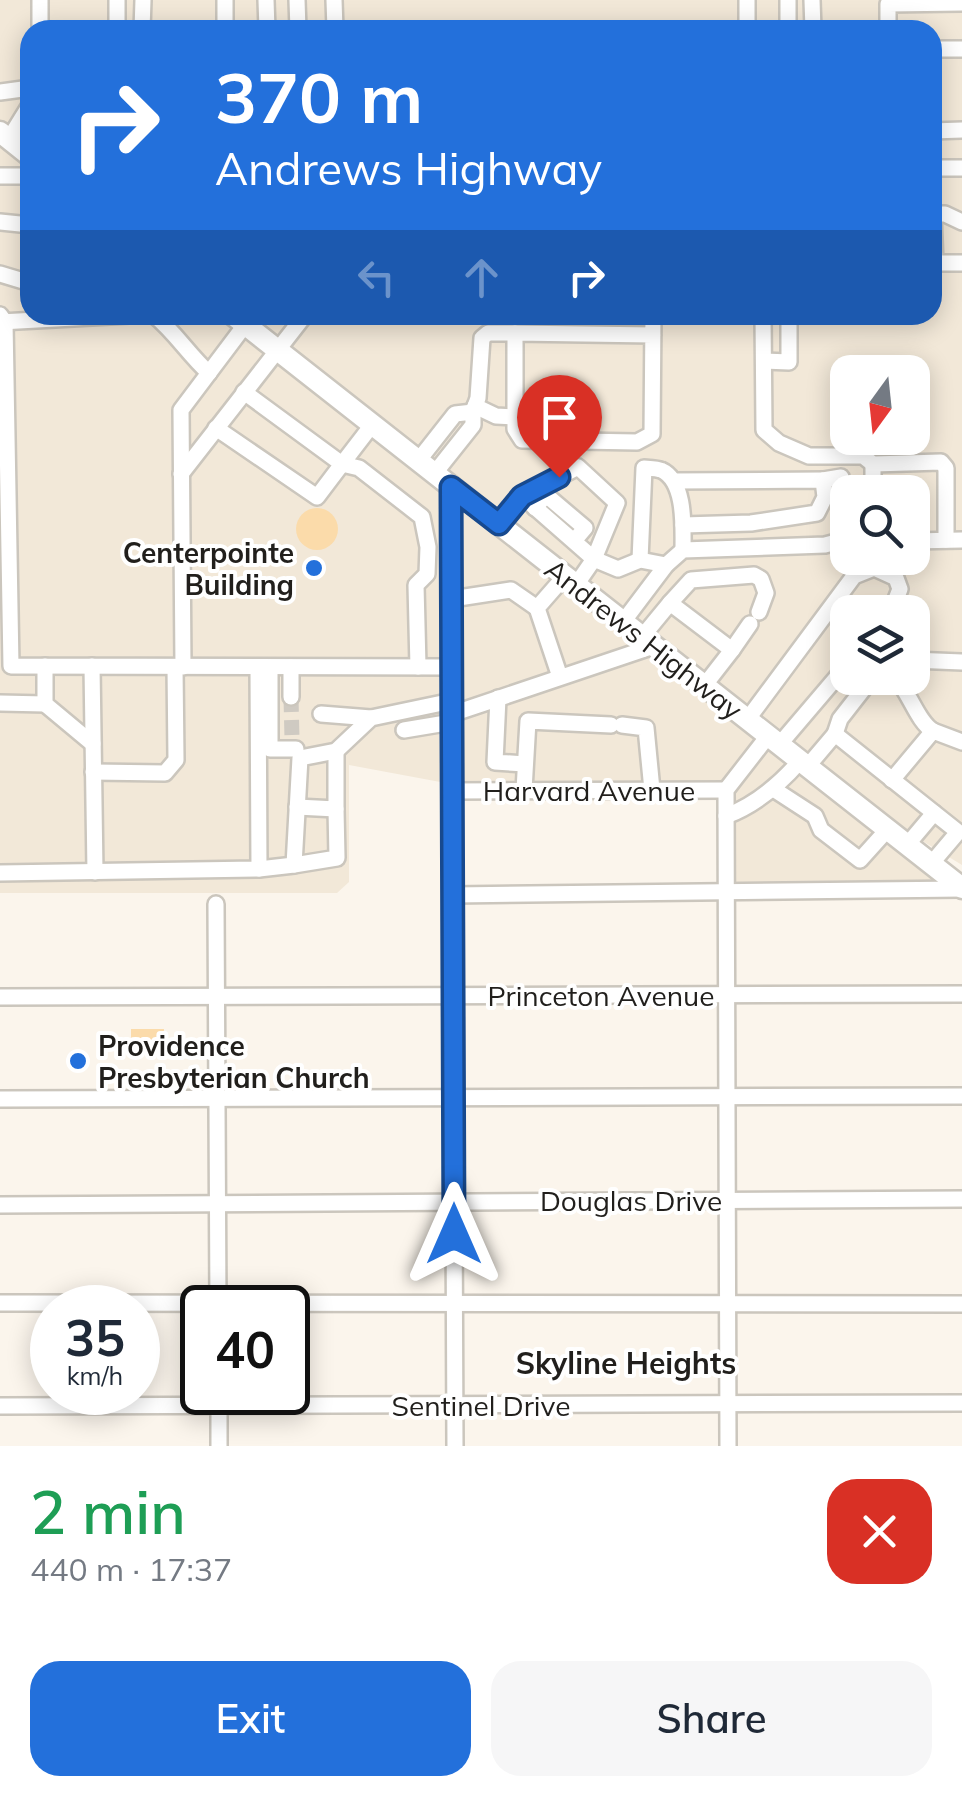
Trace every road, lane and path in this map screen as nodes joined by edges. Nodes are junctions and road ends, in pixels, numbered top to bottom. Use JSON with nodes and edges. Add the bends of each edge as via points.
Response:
{"nodes":[{"id":1,"x":962,"y":3,"type":"edge"},
{"id":2,"x":888,"y":20,"type":"edge"},
{"id":3,"x":2,"y":320,"type":"edge"},
{"id":4,"x":166,"y":325,"type":"edge"},
{"id":5,"x":236,"y":325,"type":"edge"},
{"id":6,"x":245,"y":325,"type":"edge"},
{"id":7,"x":297,"y":325,"type":"edge"},
{"id":8,"x":653,"y":325,"type":"edge"},
{"id":9,"x":763,"y":325,"type":"edge"},
{"id":10,"x":789,"y":325,"type":"edge"},
{"id":11,"x":515,"y":333,"type":"junction"},
{"id":12,"x":653,"y":335,"type":"junction"},
{"id":13,"x":276,"y":350,"type":"junction"},
{"id":14,"x":764,"y":362,"type":"junction"},
{"id":15,"x":209,"y":373,"type":"junction"},
{"id":16,"x":244,"y":392,"type":"junction"},
{"id":17,"x":474,"y":409,"type":"junction"},
{"id":18,"x":515,"y":417,"type":"junction"},
{"id":19,"x":372,"y":425,"type":"junction"},
{"id":20,"x":216,"y":428,"type":"junction"},
{"id":21,"x":342,"y":464,"type":"junction"},
{"id":22,"x":873,"y":464,"type":"junction"},
{"id":23,"x":182,"y":474,"type":"junction"},
{"id":24,"x":435,"y":474,"type":"junction"},
{"id":25,"x":873,"y":475,"type":"edge"},
{"id":26,"x":823,"y":480,"type":"junction"},
{"id":27,"x":674,"y":481,"type":"junction"},
{"id":28,"x":529,"y":502,"type":"junction"},
{"id":29,"x":499,"y":524,"type":"junction"},
{"id":30,"x":683,"y":525,"type":"junction"},
{"id":31,"x":954,"y":540,"type":"edge"},
{"id":32,"x":684,"y":550,"type":"junction"},
{"id":33,"x":594,"y":559,"type":"junction"},
{"id":34,"x":640,"y":560,"type":"junction"},
{"id":35,"x":666,"y":565,"type":"junction"},
{"id":36,"x":570,"y":581,"type":"junction"},
{"id":37,"x":840,"y":595,"type":"edge"},
{"id":38,"x":898,"y":595,"type":"edge"},
{"id":39,"x":452,"y":600,"type":"junction"},
{"id":40,"x":670,"y":603,"type":"junction"},
{"id":41,"x":538,"y":608,"type":"junction"},
{"id":42,"x":830,"y":609,"type":"edge"},
{"id":43,"x":623,"y":622,"type":"junction"},
{"id":44,"x":648,"y":642,"type":"junction"},
{"id":45,"x":732,"y":650,"type":"junction"},
{"id":46,"x":930,"y":661,"type":"edge"},
{"id":47,"x":962,"y":662,"type":"edge"},
{"id":48,"x":5,"y":666,"type":"edge"},
{"id":49,"x":45,"y":666,"type":"junction"},
{"id":50,"x":92,"y":666,"type":"junction"},
{"id":51,"x":179,"y":667,"type":"junction"},
{"id":52,"x":264,"y":667,"type":"junction"},
{"id":53,"x":290,"y":667,"type":"junction"},
{"id":54,"x":418,"y":667,"type":"junction"},
{"id":55,"x":452,"y":668,"type":"junction"},
{"id":56,"x":560,"y":678,"type":"junction"},
{"id":57,"x":830,"y":682,"type":"edge"},
{"id":58,"x":704,"y":686,"type":"junction"},
{"id":59,"x":858,"y":695,"type":"edge"},
{"id":60,"x":910,"y":695,"type":"edge"},
{"id":61,"x":291,"y":697,"type":"tunnel mouth"},
{"id":62,"x":498,"y":698,"type":"junction"},
{"id":63,"x":0,"y":703,"type":"edge"},
{"id":64,"x":46,"y":704,"type":"junction"},
{"id":65,"x":452,"y":712,"type":"junction"},
{"id":66,"x":321,"y":714,"type":"dead end"},
{"id":67,"x":370,"y":718,"type":"junction"},
{"id":68,"x":748,"y":720,"type":"junction"},
{"id":69,"x":404,"y":730,"type":"dead end"},
{"id":70,"x":933,"y":731,"type":"junction"},
{"id":71,"x":835,"y":734,"type":"junction"},
{"id":72,"x":774,"y":740,"type":"junction"},
{"id":73,"x":962,"y":742,"type":"edge"},
{"id":74,"x":93,"y":744,"type":"junction"},
{"id":75,"x":296,"y":749,"type":"junction"},
{"id":76,"x":336,"y":751,"type":"junction"},
{"id":77,"x":525,"y":764,"type":"junction"},
{"id":78,"x":804,"y":764,"type":"junction"},
{"id":79,"x":94,"y":772,"type":"junction"},
{"id":80,"x":892,"y":780,"type":"junction"},
{"id":81,"x":452,"y":790,"type":"junction"},
{"id":82,"x":524,"y":790,"type":"junction"},
{"id":83,"x":652,"y":790,"type":"junction"},
{"id":84,"x":726,"y":790,"type":"junction"},
{"id":85,"x":775,"y":790,"type":"junction"},
{"id":86,"x":837,"y":790,"type":"junction"},
{"id":87,"x":297,"y":807,"type":"junction"},
{"id":88,"x":336,"y":809,"type":"junction"},
{"id":89,"x":934,"y":813,"type":"junction"},
{"id":90,"x":726,"y":816,"type":"junction"},
{"id":91,"x":816,"y":816,"type":"junction"},
{"id":92,"x":887,"y":830,"type":"junction"},
{"id":93,"x":907,"y":845,"type":"junction"},
{"id":94,"x":860,"y":860,"type":"junction"},
{"id":95,"x":294,"y":864,"type":"junction"},
{"id":96,"x":931,"y":864,"type":"junction"},
{"id":97,"x":259,"y":870,"type":"junction"},
{"id":98,"x":95,"y":872,"type":"junction"},
{"id":99,"x":0,"y":873,"type":"edge"},
{"id":100,"x":962,"y":889,"type":"edge"},
{"id":101,"x":858,"y":890,"type":"junction"},
{"id":102,"x":726,"y":892,"type":"junction"},
{"id":103,"x":453,"y":896,"type":"junction"},
{"id":104,"x":216,"y":904,"type":"dead end"},
{"id":105,"x":726,"y":994,"type":"junction"},
{"id":106,"x":962,"y":994,"type":"edge"},
{"id":107,"x":217,"y":996,"type":"junction"},
{"id":108,"x":453,"y":996,"type":"junction"},
{"id":109,"x":0,"y":997,"type":"edge"},
{"id":110,"x":962,"y":1096,"type":"edge"},
{"id":111,"x":217,"y":1098,"type":"junction"},
{"id":112,"x":454,"y":1098,"type":"junction"},
{"id":113,"x":727,"y":1098,"type":"junction"},
{"id":114,"x":0,"y":1099,"type":"edge"},
{"id":115,"x":962,"y":1199,"type":"edge"},
{"id":116,"x":454,"y":1200,"type":"junction"},
{"id":117,"x":728,"y":1200,"type":"junction"},
{"id":118,"x":217,"y":1201,"type":"junction"},
{"id":119,"x":0,"y":1204,"type":"edge"},
{"id":120,"x":218,"y":1285,"type":"edge"},
{"id":121,"x":454,"y":1302,"type":"junction"},
{"id":122,"x":0,"y":1303,"type":"edge"},
{"id":123,"x":310,"y":1303,"type":"edge"},
{"id":124,"x":180,"y":1304,"type":"edge"},
{"id":125,"x":728,"y":1304,"type":"junction"},
{"id":126,"x":962,"y":1304,"type":"edge"},
{"id":127,"x":180,"y":1400,"type":"edge"},
{"id":128,"x":310,"y":1401,"type":"edge"},
{"id":129,"x":728,"y":1404,"type":"junction"},
{"id":130,"x":962,"y":1404,"type":"edge"},
{"id":131,"x":455,"y":1405,"type":"junction"},
{"id":132,"x":0,"y":1406,"type":"edge"},
{"id":133,"x":219,"y":1415,"type":"edge"},
{"id":134,"x":219,"y":1446,"type":"edge"},
{"id":135,"x":455,"y":1446,"type":"edge"},
{"id":136,"x":728,"y":1446,"type":"edge"}],
"edges":[{"from":1,"to":2,"type":"street","via":[[888,4]]},
{"from":3,"to":48,"type":"street"},
{"from":4,"to":15,"type":"street"},
{"from":5,"to":15,"type":"street"},
{"from":6,"to":13,"type":"main road","name":"Andrews Highway"},
{"from":7,"to":13,"type":"street"},
{"from":8,"to":12,"type":"street"},
{"from":9,"to":14,"type":"street"},
{"from":10,"to":14,"type":"street","via":[[789,362]]},
{"from":11,"to":12,"type":"street"},
{"from":11,"to":17,"type":"street","via":[[482,338]]},
{"from":11,"to":18,"type":"street"},
{"from":12,"to":18,"type":"street","via":[[652,434],[637,442],[522,440]]},
{"from":13,"to":16,"type":"street"},
{"from":13,"to":19,"type":"main road","name":"Andrews Highway"},
{"from":14,"to":22,"type":"street","via":[[764,430],[809,456],[864,456]]},
{"from":15,"to":23,"type":"street","via":[[181,410]]},
{"from":16,"to":20,"type":"street"},
{"from":16,"to":21,"type":"street"},
{"from":17,"to":18,"type":"street"},
{"from":17,"to":24,"type":"street","via":[[454,414]]},
{"from":19,"to":21,"type":"street"},
{"from":19,"to":24,"type":"main road","name":"Andrews Highway"},
{"from":20,"to":21,"type":"street","via":[[317,496]]},
{"from":20,"to":23,"type":"street"},
{"from":21,"to":54,"type":"street","via":[[358,468],[422,516],[428,547],[427,574],[416,584]]},
{"from":22,"to":25,"type":"street"},
{"from":22,"to":31,"type":"street","via":[[941,462]]},
{"from":23,"to":51,"type":"street"},
{"from":24,"to":29,"type":"main road","name":"Andrews Highway"},
{"from":24,"to":39,"type":"street"},
{"from":26,"to":27,"type":"street"},
{"from":26,"to":30,"type":"street","via":[[817,514]]},
{"from":26,"to":32,"type":"street","via":[[840,477],[844,540]]},
{"from":27,"to":30,"type":"street"},
{"from":27,"to":34,"type":"street","via":[[660,469],[644,468]]},
{"from":28,"to":29,"type":"street"},
{"from":28,"to":33,"type":"street"},
{"from":28,"to":33,"type":"street","via":[[578,466],[618,503]]},
{"from":29,"to":36,"type":"main road","name":"Andrews Highway"},
{"from":30,"to":32,"type":"street"},
{"from":32,"to":35,"type":"street"},
{"from":33,"to":34,"type":"street","via":[[618,570]]},
{"from":33,"to":36,"type":"street"},
{"from":34,"to":35,"type":"street"},
{"from":35,"to":43,"type":"street"},
{"from":36,"to":41,"type":"street"},
{"from":36,"to":43,"type":"main road","name":"Andrews Highway"},
{"from":37,"to":38,"type":"street","via":[[854,576],[874,568],[896,578]]},
{"from":39,"to":41,"type":"street","via":[[512,590]]},
{"from":39,"to":55,"type":"street"},
{"from":40,"to":44,"type":"street"},
{"from":40,"to":45,"type":"street"},
{"from":40,"to":45,"type":"street","via":[[692,580],[761,579],[766,593]]},
{"from":41,"to":56,"type":"street"},
{"from":42,"to":68,"type":"street"},
{"from":43,"to":44,"type":"main road","name":"Andrews Highway"},
{"from":44,"to":56,"type":"street"},
{"from":44,"to":58,"type":"main road","name":"Andrews Highway"},
{"from":45,"to":58,"type":"street"},
{"from":46,"to":47,"type":"street"},
{"from":48,"to":49,"type":"street"},
{"from":49,"to":50,"type":"street"},
{"from":49,"to":64,"type":"street"},
{"from":50,"to":51,"type":"street"},
{"from":50,"to":74,"type":"street"},
{"from":51,"to":52,"type":"street"},
{"from":51,"to":79,"type":"street","via":[[171,769]]},
{"from":52,"to":53,"type":"street"},
{"from":52,"to":75,"type":"street","via":[[270,749]]},
{"from":52,"to":97,"type":"street"},
{"from":53,"to":54,"type":"street"},
{"from":53,"to":61,"type":"street"},
{"from":54,"to":55,"type":"street"},
{"from":55,"to":65,"type":"street"},
{"from":56,"to":62,"type":"street"},
{"from":57,"to":72,"type":"street"},
{"from":58,"to":68,"type":"main road","name":"Andrews Highway"},
{"from":59,"to":71,"type":"street"},
{"from":60,"to":70,"type":"street","via":[[923,725]]},
{"from":62,"to":65,"type":"street"},
{"from":62,"to":77,"type":"street","via":[[495,762]]},
{"from":63,"to":64,"type":"street"},
{"from":64,"to":74,"type":"street"},
{"from":65,"to":67,"type":"street"},
{"from":65,"to":69,"type":"street"},
{"from":65,"to":81,"type":"street"},
{"from":66,"to":67,"type":"street"},
{"from":67,"to":76,"type":"street"},
{"from":68,"to":72,"type":"main road","name":"Andrews Highway"},
{"from":70,"to":73,"type":"street"},
{"from":70,"to":80,"type":"street"},
{"from":71,"to":78,"type":"street"},
{"from":71,"to":80,"type":"street"},
{"from":72,"to":78,"type":"main road","name":"Andrews Highway"},
{"from":72,"to":84,"type":"street"},
{"from":74,"to":79,"type":"street"},
{"from":75,"to":76,"type":"street"},
{"from":75,"to":87,"type":"street"},
{"from":76,"to":88,"type":"street"},
{"from":77,"to":82,"type":"street"},
{"from":77,"to":83,"type":"street","via":[[528,722],[646,728]]},
{"from":78,"to":85,"type":"street"},
{"from":78,"to":86,"type":"main road","name":"Andrews Highway"},
{"from":79,"to":98,"type":"street"},
{"from":80,"to":89,"type":"street"},
{"from":81,"to":82,"type":"street","name":"Harvard Avenue"},
{"from":81,"to":103,"type":"street"},
{"from":82,"to":83,"type":"street","name":"Harvard Avenue"},
{"from":83,"to":84,"type":"street","name":"Harvard Avenue"},
{"from":84,"to":90,"type":"street"},
{"from":85,"to":90,"type":"street"},
{"from":85,"to":91,"type":"street"},
{"from":86,"to":91,"type":"street"},
{"from":86,"to":92,"type":"main road","name":"Andrews Highway"},
{"from":87,"to":88,"type":"street"},
{"from":87,"to":95,"type":"street"},
{"from":88,"to":95,"type":"street","via":[[337,858]]},
{"from":89,"to":93,"type":"street"},
{"from":89,"to":96,"type":"street","via":[[958,832]]},
{"from":90,"to":102,"type":"street"},
{"from":91,"to":94,"type":"street","via":[[820,830]]},
{"from":92,"to":93,"type":"main road","name":"Andrews Highway"},
{"from":92,"to":94,"type":"street"},
{"from":93,"to":96,"type":"main road","name":"Andrews Highway"},
{"from":94,"to":101,"type":"street"},
{"from":95,"to":97,"type":"street"},
{"from":96,"to":100,"type":"main road","name":"Andrews Highway"},
{"from":97,"to":98,"type":"street"},
{"from":98,"to":99,"type":"street"},
{"from":100,"to":101,"type":"street"},
{"from":101,"to":102,"type":"street"},
{"from":102,"to":103,"type":"street"},
{"from":102,"to":105,"type":"street"},
{"from":103,"to":108,"type":"street"},
{"from":104,"to":107,"type":"street"},
{"from":105,"to":106,"type":"street","name":"Princeton Avenue"},
{"from":105,"to":108,"type":"street","name":"Princeton Avenue"},
{"from":105,"to":113,"type":"street"},
{"from":107,"to":108,"type":"street","name":"Princeton Avenue"},
{"from":107,"to":109,"type":"street","name":"Princeton Avenue"},
{"from":107,"to":111,"type":"street"},
{"from":108,"to":112,"type":"street"},
{"from":110,"to":113,"type":"street"},
{"from":111,"to":112,"type":"street"},
{"from":111,"to":114,"type":"street"},
{"from":111,"to":118,"type":"street"},
{"from":112,"to":113,"type":"street"},
{"from":112,"to":116,"type":"street"},
{"from":113,"to":117,"type":"street"},
{"from":115,"to":117,"type":"street","name":"Douglas Drive"},
{"from":116,"to":117,"type":"street","name":"Douglas Drive"},
{"from":116,"to":118,"type":"street","name":"Douglas Drive"},
{"from":116,"to":121,"type":"street"},
{"from":117,"to":125,"type":"street"},
{"from":118,"to":119,"type":"street","name":"Douglas Drive"},
{"from":118,"to":120,"type":"street"},
{"from":121,"to":123,"type":"street"},
{"from":121,"to":125,"type":"street"},
{"from":121,"to":131,"type":"street"},
{"from":122,"to":124,"type":"street"},
{"from":125,"to":126,"type":"street"},
{"from":125,"to":129,"type":"street"},
{"from":127,"to":132,"type":"street","name":"Sentinel Drive"},
{"from":128,"to":131,"type":"street","name":"Sentinel Drive"},
{"from":129,"to":130,"type":"street","name":"Sentinel Drive"},
{"from":129,"to":131,"type":"street","name":"Sentinel Drive"},
{"from":129,"to":136,"type":"street"},
{"from":131,"to":135,"type":"street"},
{"from":133,"to":134,"type":"street"}]}
